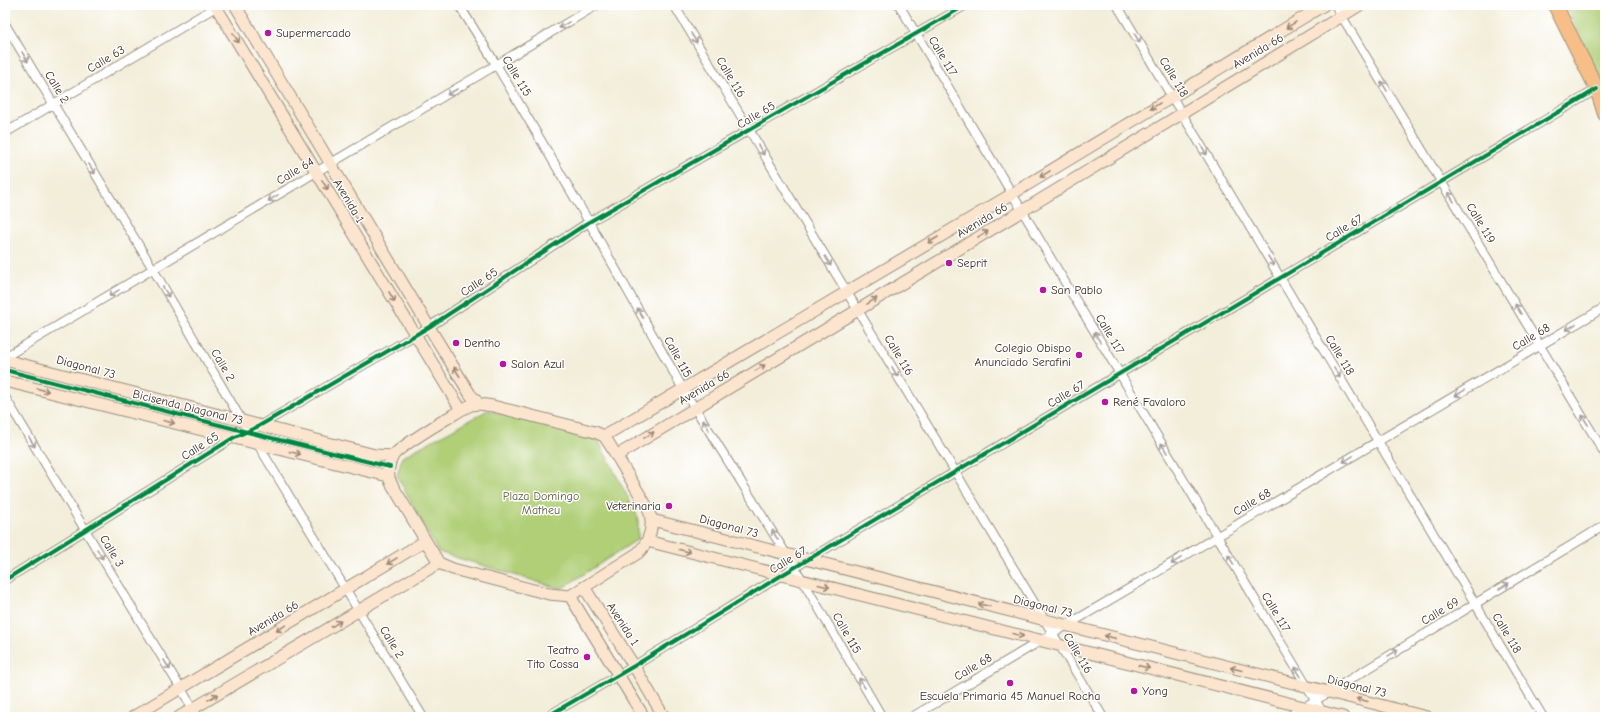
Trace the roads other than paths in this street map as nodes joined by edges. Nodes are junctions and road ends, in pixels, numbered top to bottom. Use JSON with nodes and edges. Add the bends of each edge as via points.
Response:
{"nodes":[{"id":1,"x":235,"y":5,"type":"edge"},
{"id":2,"x":459,"y":5,"type":"edge"},
{"id":3,"x":597,"y":5,"type":"edge"},
{"id":4,"x":674,"y":5,"type":"edge"},
{"id":5,"x":898,"y":5,"type":"edge"},
{"id":6,"x":966,"y":5,"type":"edge"},
{"id":7,"x":1117,"y":5,"type":"edge"},
{"id":8,"x":1324,"y":5,"type":"edge"},
{"id":9,"x":1336,"y":5,"type":"edge"},
{"id":10,"x":1360,"y":5,"type":"edge"},
{"id":11,"x":1555,"y":5,"type":"edge"},
{"id":12,"x":217,"y":6,"type":"edge"},
{"id":13,"x":1342,"y":16,"type":"junction"},
{"id":14,"x":5,"y":24,"type":"edge"},
{"id":15,"x":916,"y":34,"type":"junction"},
{"id":16,"x":497,"y":66,"type":"junction"},
{"id":17,"x":1597,"y":89,"type":"junction"},
{"id":18,"x":1172,"y":96,"type":"junction"},
{"id":19,"x":54,"y":104,"type":"junction"},
{"id":20,"x":1182,"y":113,"type":"junction"},
{"id":21,"x":1605,"y":114,"type":"edge"},
{"id":22,"x":749,"y":130,"type":"junction"},
{"id":23,"x":5,"y":133,"type":"edge"},
{"id":24,"x":331,"y":163,"type":"junction"},
{"id":25,"x":317,"y":172,"type":"junction"},
{"id":26,"x":1442,"y":182,"type":"junction"},
{"id":27,"x":1012,"y":194,"type":"junction"},
{"id":28,"x":1022,"y":211,"type":"junction"},
{"id":29,"x":589,"y":222,"type":"junction"},
{"id":30,"x":153,"y":269,"type":"junction"},
{"id":31,"x":1280,"y":278,"type":"junction"},
{"id":32,"x":846,"y":291,"type":"junction"},
{"id":33,"x":1605,"y":307,"type":"edge"},
{"id":34,"x":857,"y":310,"type":"junction"},
{"id":35,"x":428,"y":327,"type":"junction"},
{"id":36,"x":415,"y":335,"type":"junction"},
{"id":37,"x":1540,"y":345,"type":"junction"},
{"id":38,"x":5,"y":358,"type":"edge"},
{"id":39,"x":1120,"y":374,"type":"junction"},
{"id":40,"x":5,"y":381,"type":"edge"},
{"id":41,"x":683,"y":389,"type":"junction"},
{"id":42,"x":5,"y":397,"type":"edge"},
{"id":43,"x":479,"y":404,"type":"junction"},
{"id":44,"x":695,"y":408,"type":"junction"},
{"id":45,"x":461,"y":410,"type":"junction"},
{"id":46,"x":245,"y":426,"type":"junction"},
{"id":47,"x":259,"y":426,"type":"junction"},
{"id":48,"x":604,"y":436,"type":"junction"},
{"id":49,"x":233,"y":438,"type":"junction"},
{"id":50,"x":1378,"y":441,"type":"junction"},
{"id":51,"x":257,"y":444,"type":"junction"},
{"id":52,"x":1605,"y":454,"type":"edge"},
{"id":53,"x":393,"y":456,"type":"junction"},
{"id":54,"x":616,"y":456,"type":"junction"},
{"id":55,"x":955,"y":472,"type":"junction"},
{"id":56,"x":388,"y":476,"type":"junction"},
{"id":57,"x":652,"y":520,"type":"junction"},
{"id":58,"x":1605,"y":525,"type":"edge"},
{"id":59,"x":85,"y":529,"type":"junction"},
{"id":60,"x":1217,"y":536,"type":"junction"},
{"id":61,"x":425,"y":541,"type":"junction"},
{"id":62,"x":647,"y":541,"type":"junction"},
{"id":63,"x":788,"y":555,"type":"junction"},
{"id":64,"x":807,"y":560,"type":"junction"},
{"id":65,"x":439,"y":562,"type":"junction"},
{"id":66,"x":795,"y":568,"type":"junction"},
{"id":67,"x":782,"y":575,"type":"junction"},
{"id":68,"x":5,"y":580,"type":"edge"},
{"id":69,"x":804,"y":581,"type":"junction"},
{"id":70,"x":584,"y":587,"type":"junction"},
{"id":71,"x":346,"y":589,"type":"junction"},
{"id":72,"x":570,"y":596,"type":"junction"},
{"id":73,"x":1475,"y":603,"type":"junction"},
{"id":74,"x":359,"y":610,"type":"junction"},
{"id":75,"x":1044,"y":620,"type":"junction"},
{"id":76,"x":1066,"y":626,"type":"junction"},
{"id":77,"x":1052,"y":634,"type":"junction"},
{"id":78,"x":1041,"y":640,"type":"junction"},
{"id":79,"x":1059,"y":645,"type":"junction"},
{"id":80,"x":634,"y":666,"type":"junction"},
{"id":81,"x":618,"y":674,"type":"junction"},
{"id":82,"x":1307,"y":686,"type":"junction"},
{"id":83,"x":181,"y":688,"type":"junction"},
{"id":84,"x":1329,"y":692,"type":"junction"},
{"id":85,"x":1315,"y":701,"type":"junction"},
{"id":86,"x":1304,"y":707,"type":"junction"},
{"id":87,"x":196,"y":713,"type":"edge"},
{"id":88,"x":1323,"y":714,"type":"edge"},
{"id":89,"x":133,"y":717,"type":"edge"},
{"id":90,"x":179,"y":717,"type":"edge"},
{"id":91,"x":423,"y":717,"type":"edge"},
{"id":92,"x":546,"y":717,"type":"edge"},
{"id":93,"x":644,"y":717,"type":"edge"},
{"id":94,"x":664,"y":717,"type":"edge"},
{"id":95,"x":882,"y":717,"type":"edge"},
{"id":96,"x":912,"y":717,"type":"edge"},
{"id":97,"x":1103,"y":717,"type":"edge"},
{"id":98,"x":1288,"y":717,"type":"edge"},
{"id":99,"x":1343,"y":717,"type":"edge"},
{"id":100,"x":1427,"y":717,"type":"edge"},
{"id":101,"x":1543,"y":717,"type":"edge"}],
"edges":[{"from":1,"to":24,"type":"main road","name":"Avenida 1"},
{"from":2,"to":16,"type":"street","name":"Calle 115"},
{"from":3,"to":16,"type":"street","name":"Calle 64","one_way":true},
{"from":4,"to":22,"type":"street","name":"Calle 116","one_way":true},
{"from":5,"to":15,"type":"street","name":"Calle 117"},
{"from":6,"to":15,"type":"street","name":"Calle 65"},
{"from":7,"to":18,"type":"street","name":"Calle 118","one_way":true},
{"from":8,"to":18,"type":"main road","name":"Avenida 66","one_way":true},
{"from":9,"to":13,"type":"street","name":"Calle 119"},
{"from":10,"to":13,"type":"main road","name":"Avenida 66"},
{"from":11,"to":17,"type":"highway"},
{"from":12,"to":19,"type":"street","name":"Calle 63"},
{"from":12,"to":25,"type":"main road","name":"Avenida 1","one_way":true},
{"from":13,"to":20,"type":"main road","name":"Avenida 66"},
{"from":26,"to":13,"type":"street","name":"Calle 119","one_way":true},
{"from":14,"to":19,"type":"street","name":"Calle 2","one_way":true},
{"from":15,"to":22,"type":"street","name":"Calle 65"},
{"from":15,"to":27,"type":"street","name":"Calle 117"},
{"from":16,"to":24,"type":"street","name":"Calle 64","one_way":true},
{"from":16,"to":29,"type":"street","name":"Calle 115"},
{"from":17,"to":21,"type":"highway"},
{"from":17,"to":26,"type":"street","name":"Calle 67"},
{"from":18,"to":20,"type":"street","name":"Calle 118"},
{"from":18,"to":27,"type":"main road","name":"Avenida 66","one_way":true},
{"from":19,"to":23,"type":"street","name":"Calle 63"},
{"from":19,"to":30,"type":"street","name":"Calle 2","one_way":true},
{"from":20,"to":28,"type":"main road","name":"Avenida 66"},
{"from":20,"to":31,"type":"street","name":"Calle 118","one_way":true},
{"from":22,"to":29,"type":"street","name":"Calle 65"},
{"from":22,"to":32,"type":"street","name":"Calle 116","one_way":true},
{"from":24,"to":25,"type":"street","name":"Calle 64"},
{"from":24,"to":35,"type":"main road","name":"Avenida 1"},
{"from":25,"to":30,"type":"street","name":"Calle 64","one_way":true},
{"from":25,"to":36,"type":"main road","name":"Avenida 1","one_way":true},
{"from":26,"to":31,"type":"street","name":"Calle 67"},
{"from":37,"to":26,"type":"street","name":"Calle 119","one_way":true},
{"from":27,"to":28,"type":"street","name":"Calle 117"},
{"from":27,"to":32,"type":"main road","name":"Avenida 66","one_way":true},
{"from":34,"to":28,"type":"main road","name":"Avenida 66","one_way":true},
{"from":39,"to":28,"type":"street","name":"Calle 117","one_way":true},
{"from":29,"to":35,"type":"street","name":"Calle 65"},
{"from":41,"to":29,"type":"street","name":"Calle 115","one_way":true},
{"from":30,"to":38,"type":"street","name":"Calle 64","one_way":true},
{"from":30,"to":46,"type":"street","name":"Calle 2","one_way":true},
{"from":31,"to":39,"type":"street","name":"Calle 67"},
{"from":31,"to":50,"type":"street","name":"Calle 118","one_way":true},
{"from":32,"to":34,"type":"street","name":"Calle 116"},
{"from":32,"to":41,"type":"main road","name":"Avenida 66"},
{"from":33,"to":37,"type":"street","name":"Calle 68","one_way":true},
{"from":44,"to":34,"type":"main road","name":"Avenida 66","one_way":true},
{"from":34,"to":55,"type":"street","name":"Calle 116","one_way":true},
{"from":35,"to":36,"type":"street","name":"Calle 65"},
{"from":43,"to":35,"type":"main road","name":"Avenida 1","one_way":true},
{"from":36,"to":45,"type":"main road","name":"Avenida 1"},
{"from":36,"to":47,"type":"street","name":"Calle 65"},
{"from":37,"to":50,"type":"street","name":"Calle 68","one_way":true},
{"from":52,"to":37,"type":"street","name":"Calle 119","one_way":true},
{"from":38,"to":46,"type":"main road","name":"Diagonal 73"},
{"from":39,"to":55,"type":"street","name":"Calle 67"},
{"from":60,"to":39,"type":"street","name":"Calle 117","one_way":true},
{"from":40,"to":49,"type":"main road","one_way":true},
{"from":41,"to":44,"type":"street","name":"Calle 115"},
{"from":41,"to":48,"type":"main road","name":"Avenida 66"},
{"from":42,"to":59,"type":"street","name":"Calle 3","one_way":true},
{"from":43,"to":45,"type":"main road"},
{"from":43,"to":48,"type":"main road"},
{"from":54,"to":44,"type":"main road","name":"Avenida 66","one_way":true},
{"from":63,"to":44,"type":"street","name":"Calle 115","one_way":true},
{"from":45,"to":53,"type":"main road","via":[[402,447]]},
{"from":46,"to":47,"type":"main road","name":"Diagonal 73"},
{"from":46,"to":49,"type":"street","name":"Calle 65"},
{"from":46,"to":51,"type":"street","name":"Calle 2"},
{"from":47,"to":53,"type":"main road","name":"Diagonal 73","via":[[375,455]]},
{"from":48,"to":54,"type":"main road"},
{"from":49,"to":51,"type":"main road"},
{"from":49,"to":59,"type":"street","name":"Calle 65"},
{"from":50,"to":60,"type":"street","name":"Calle 68","one_way":true},
{"from":50,"to":73,"type":"street","name":"Calle 118"},
{"from":51,"to":56,"type":"main road","one_way":true},
{"from":51,"to":71,"type":"street","name":"Calle 2"},
{"from":53,"to":56,"type":"main road"},
{"from":54,"to":57,"type":"main road","via":[[649,510]]},
{"from":55,"to":64,"type":"street","name":"Calle 67"},
{"from":55,"to":75,"type":"street","name":"Calle 116"},
{"from":56,"to":61,"type":"main road"},
{"from":57,"to":62,"type":"main road"},
{"from":57,"to":63,"type":"main road","name":"Diagonal 73"},
{"from":73,"to":58,"type":"street","name":"Calle 69","one_way":true},
{"from":59,"to":68,"type":"street","name":"Calle 65"},
{"from":59,"to":83,"type":"street","name":"Calle 3","one_way":true},
{"from":60,"to":76,"type":"street","name":"Calle 68","one_way":true},
{"from":82,"to":60,"type":"street","name":"Calle 117","one_way":true},
{"from":61,"to":65,"type":"main road"},
{"from":61,"to":71,"type":"main road","name":"Avenida 66","one_way":true},
{"from":62,"to":67,"type":"main road","one_way":true},
{"from":62,"to":70,"type":"main road","via":[[638,553]]},
{"from":63,"to":64,"type":"main road","name":"Diagonal 73"},
{"from":63,"to":66,"type":"street","name":"Calle 115"},
{"from":64,"to":66,"type":"street","name":"Calle 67"},
{"from":75,"to":64,"type":"main road","name":"Diagonal 73","one_way":true},
{"from":65,"to":72,"type":"main road","via":[[453,569],[549,594]]},
{"from":65,"to":74,"type":"main road"},
{"from":66,"to":67,"type":"street","name":"Calle 67"},
{"from":66,"to":69,"type":"street","name":"Calle 115"},
{"from":67,"to":69,"type":"main road"},
{"from":67,"to":80,"type":"street","name":"Calle 67"},
{"from":69,"to":78,"type":"main road","one_way":true},
{"from":95,"to":69,"type":"street","name":"Calle 115","one_way":true},
{"from":70,"to":72,"type":"main road"},
{"from":70,"to":80,"type":"main road","name":"Avenida 1"},
{"from":71,"to":74,"type":"street","name":"Calle 2"},
{"from":71,"to":83,"type":"main road","name":"Avenida 66","one_way":true},
{"from":72,"to":81,"type":"main road"},
{"from":84,"to":73,"type":"street","name":"Calle 69","one_way":true},
{"from":73,"to":101,"type":"street","name":"Calle 118"},
{"from":87,"to":74,"type":"main road","one_way":true},
{"from":74,"to":91,"type":"street","name":"Calle 2"},
{"from":75,"to":76,"type":"main road","name":"Diagonal 73"},
{"from":75,"to":77,"type":"street","name":"Calle 116"},
{"from":76,"to":77,"type":"street","name":"Calle 68"},
{"from":82,"to":76,"type":"main road","name":"Diagonal 73","one_way":true},
{"from":77,"to":78,"type":"street","name":"Calle 68"},
{"from":77,"to":79,"type":"street","name":"Calle 116"},
{"from":78,"to":79,"type":"main road"},
{"from":78,"to":96,"type":"street","name":"Calle 68"},
{"from":79,"to":86,"type":"main road","one_way":true},
{"from":79,"to":97,"type":"street","name":"Calle 116"},
{"from":80,"to":81,"type":"street","name":"Calle 67"},
{"from":80,"to":94,"type":"main road","name":"Avenida 1"},
{"from":81,"to":92,"type":"street","name":"Calle 67"},
{"from":81,"to":93,"type":"main road"},
{"from":82,"to":84,"type":"main road","name":"Diagonal 73"},
{"from":82,"to":85,"type":"street","name":"Calle 117"},
{"from":83,"to":87,"type":"street","name":"Calle 3"},
{"from":83,"to":89,"type":"main road","name":"Avenida 66"},
{"from":84,"to":85,"type":"street","name":"Calle 69"},
{"from":100,"to":84,"type":"main road","name":"Diagonal 73","one_way":true},
{"from":85,"to":86,"type":"street","name":"Calle 69"},
{"from":85,"to":88,"type":"street","name":"Calle 117"},
{"from":86,"to":88,"type":"main road"},
{"from":86,"to":98,"type":"street","name":"Calle 69"},
{"from":87,"to":90,"type":"main road"},
{"from":88,"to":99,"type":"main road"}]}
